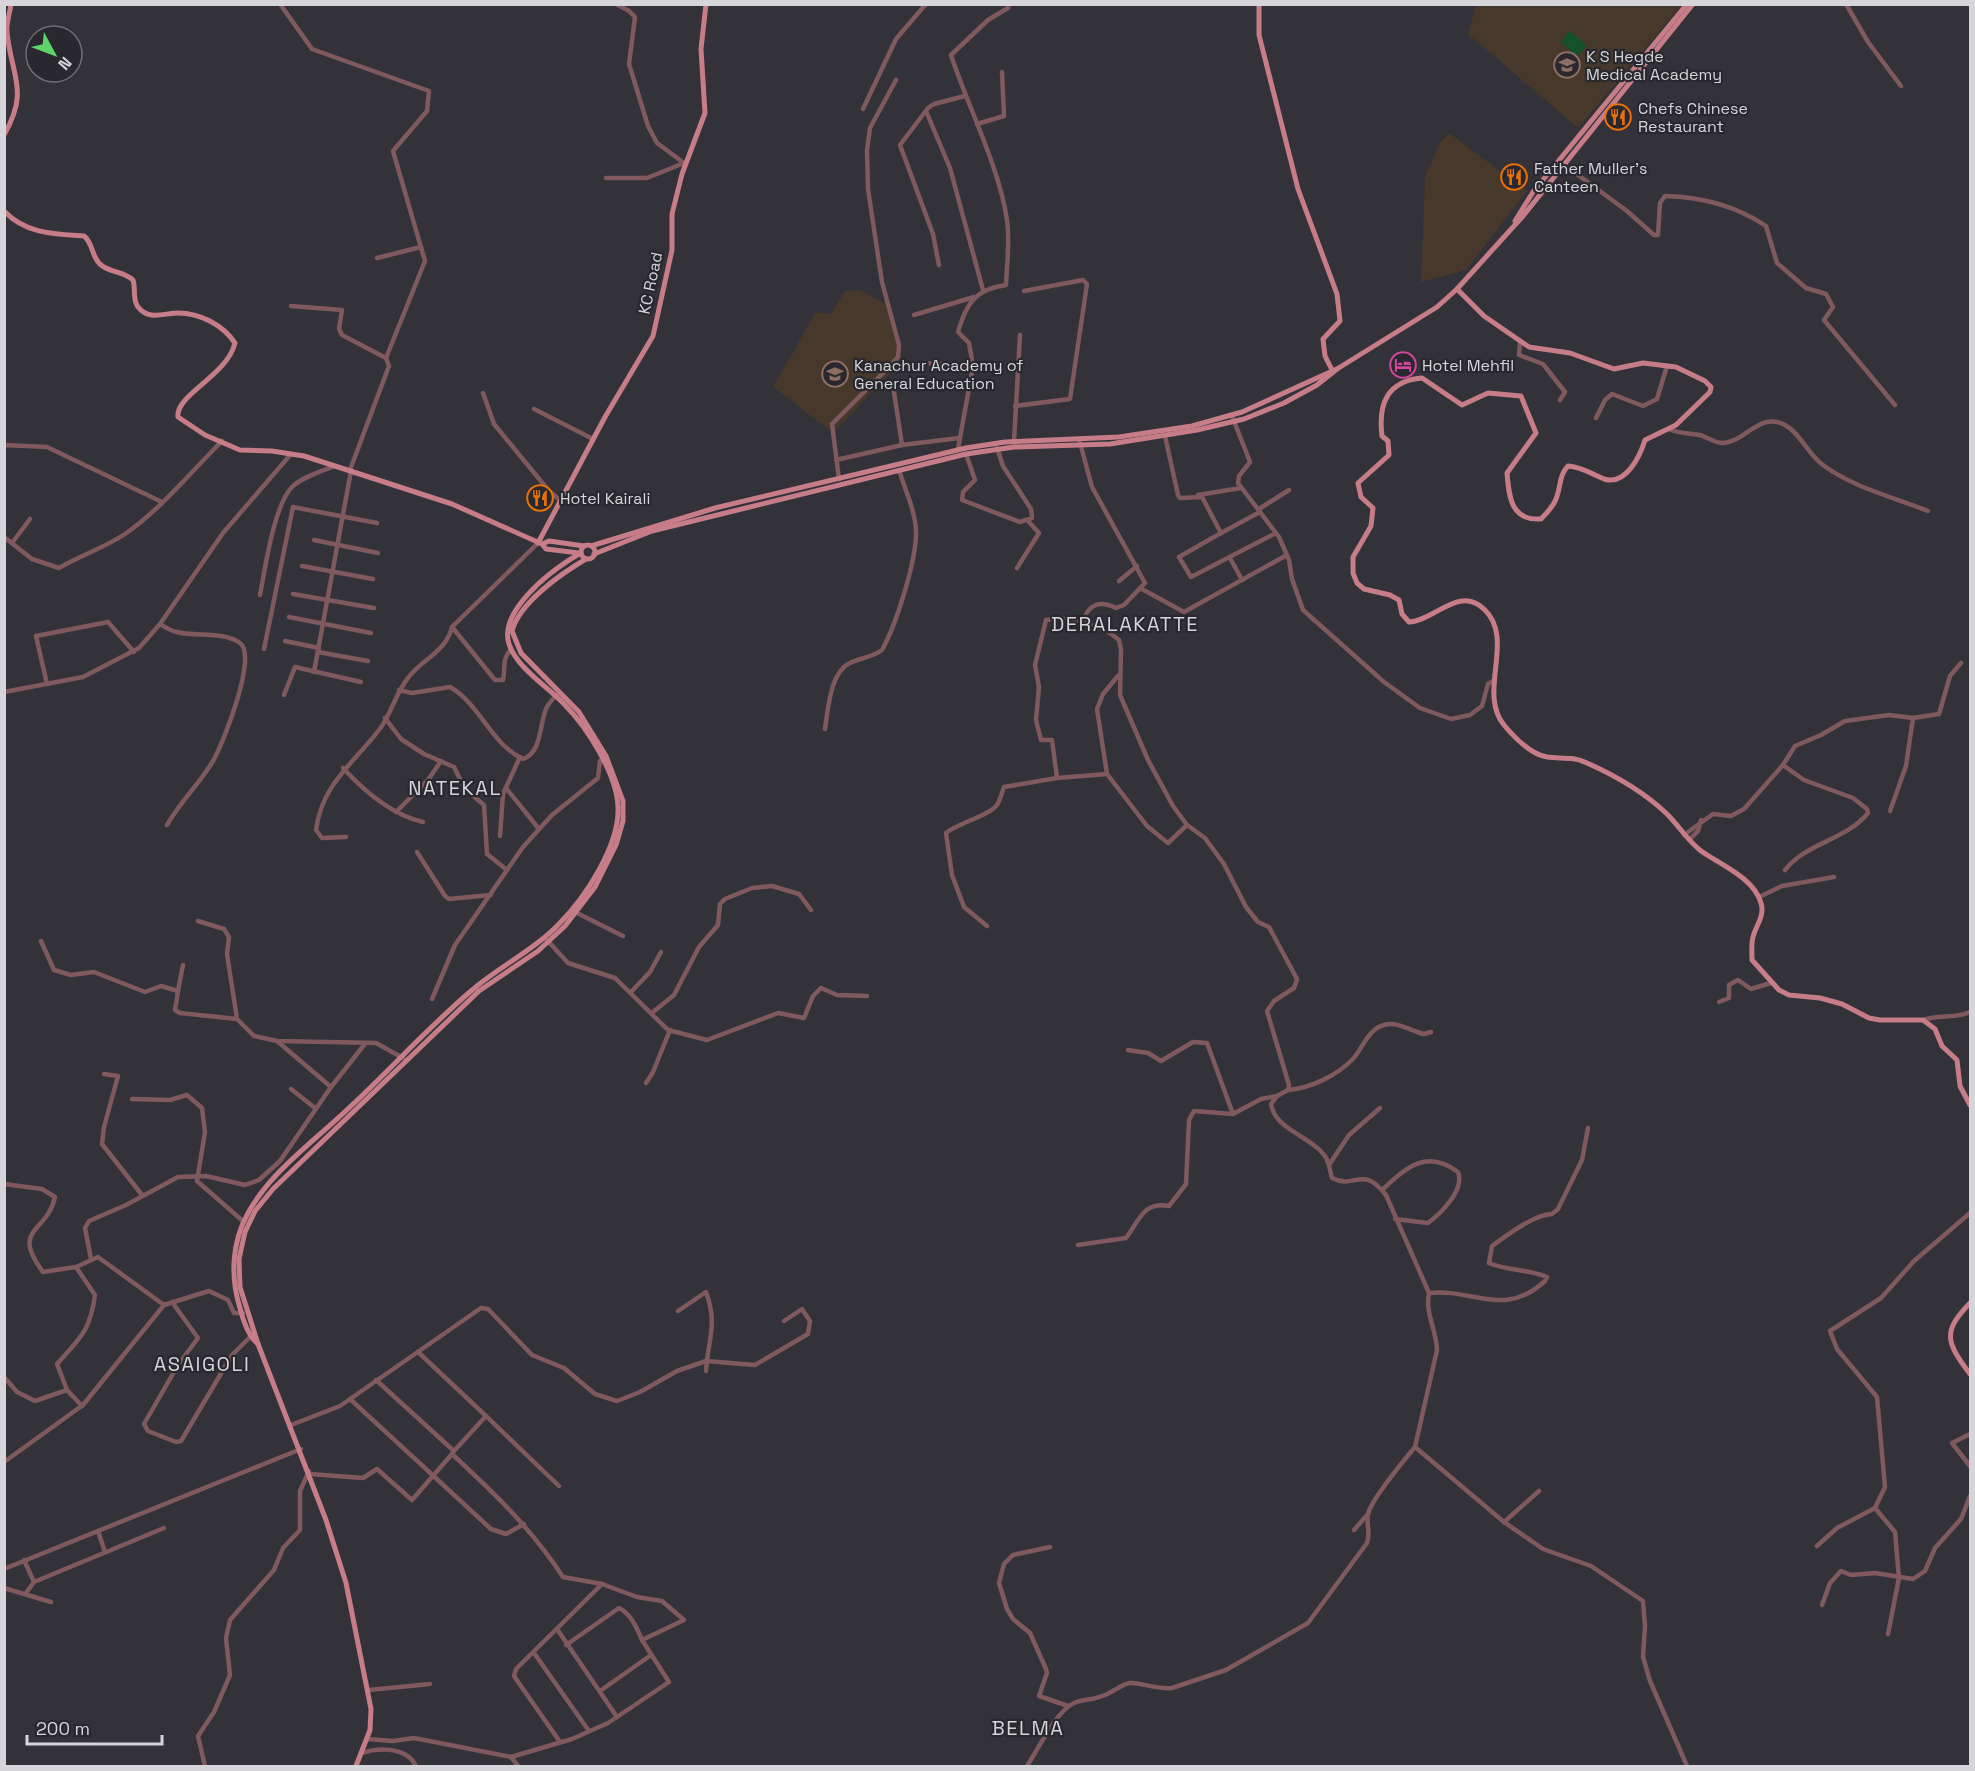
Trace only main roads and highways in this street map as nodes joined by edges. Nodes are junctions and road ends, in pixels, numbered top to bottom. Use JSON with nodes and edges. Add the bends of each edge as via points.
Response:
{"nodes":[{"id":1,"x":11,"y":4,"type":"edge"},
{"id":2,"x":706,"y":4,"type":"edge"},
{"id":3,"x":1260,"y":4,"type":"edge"},
{"id":4,"x":1687,"y":4,"type":"edge"},
{"id":5,"x":1693,"y":4,"type":"edge"},
{"id":6,"x":1645,"y":59,"type":"junction"},
{"id":7,"x":4,"y":135,"type":"edge"},
{"id":8,"x":4,"y":211,"type":"edge"},
{"id":9,"x":1515,"y":222,"type":"junction"},
{"id":10,"x":1457,"y":289,"type":"junction"},
{"id":11,"x":1334,"y":370,"type":"junction"},
{"id":12,"x":1233,"y":419,"type":"junction"},
{"id":13,"x":1079,"y":442,"type":"junction"},
{"id":14,"x":943,"y":456,"type":"junction"},
{"id":15,"x":854,"y":478,"type":"junction"},
{"id":16,"x":782,"y":496,"type":"junction"},
{"id":17,"x":540,"y":543,"type":"junction"},
{"id":18,"x":588,"y":546,"type":"junction"},
{"id":19,"x":560,"y":550,"type":"junction"},
{"id":20,"x":581,"y":553,"type":"junction"},
{"id":21,"x":594,"y":554,"type":"junction"},
{"id":22,"x":586,"y":559,"type":"junction"},
{"id":23,"x":565,"y":563,"type":"junction"},
{"id":24,"x":558,"y":694,"type":"junction"},
{"id":25,"x":604,"y":757,"type":"junction"},
{"id":26,"x":546,"y":940,"type":"junction"},
{"id":27,"x":405,"y":1059,"type":"junction"},
{"id":28,"x":1971,"y":1105,"type":"edge"},
{"id":29,"x":1971,"y":1303,"type":"edge"},
{"id":30,"x":244,"y":1312,"type":"junction"},
{"id":31,"x":258,"y":1344,"type":"junction"},
{"id":32,"x":1971,"y":1374,"type":"edge"},
{"id":33,"x":356,"y":1767,"type":"edge"}],
"edges":[{"from":1,"to":7,"type":"main road","via":[[6,29],[19,90],[14,117]]},
{"from":2,"to":17,"type":"main road","name":"KC Road","via":[[701,70],[705,113],[684,163],[672,214],[672,250],[652,336]]},
{"from":3,"to":11,"type":"main road","via":[[1259,35],[1298,189],[1337,294],[1340,321],[1323,339],[1324,356]]},
{"from":4,"to":6,"type":"main road"},
{"from":5,"to":6,"type":"main road"},
{"from":6,"to":9,"type":"main road"},
{"from":6,"to":9,"type":"main road","via":[[1533,192]]},
{"from":8,"to":17,"type":"main road","via":[[22,226],[37,231],[84,236],[99,263],[133,280],[134,296],[150,316],[178,313],[203,318],[231,337],[235,343],[232,355],[213,378],[181,401],[177,409],[178,417],[188,425],[240,450],[291,454],[452,504]]},
{"from":9,"to":10,"type":"main road"},
{"from":10,"to":11,"type":"main road","via":[[1430,312]]},
{"from":10,"to":28,"type":"main road","via":[[1484,316],[1529,346],[1614,369],[1643,363],[1667,366],[1711,387],[1707,398],[1669,429],[1645,440],[1633,465],[1620,477],[1607,480],[1588,469],[1568,466],[1562,472],[1557,498],[1550,509],[1541,519],[1526,519],[1514,506],[1507,473],[1536,433],[1521,396],[1488,393],[1462,405],[1422,378],[1404,380],[1385,398],[1381,427],[1389,455],[1358,483],[1361,497],[1373,508],[1374,516],[1353,557],[1357,583],[1399,600],[1402,614],[1409,622],[1421,620],[1452,602],[1483,607],[1497,628],[1492,706],[1503,724],[1532,750],[1549,757],[1574,758],[1657,805],[1689,840],[1751,885],[1763,911],[1753,937],[1752,960],[1779,990],[1842,1004],[1869,1018],[1923,1020],[1935,1029],[1942,1046],[1957,1060],[1960,1086]]},
{"from":11,"to":12,"type":"main road","via":[[1284,403]]},
{"from":12,"to":13,"type":"main road"},
{"from":12,"to":13,"type":"main road","via":[[1164,436]]},
{"from":13,"to":14,"type":"main road"},
{"from":13,"to":14,"type":"main road","via":[[1014,441],[958,449]]},
{"from":14,"to":15,"type":"main road"},
{"from":14,"to":15,"type":"main road","via":[[899,470]]},
{"from":15,"to":16,"type":"main road"},
{"from":15,"to":16,"type":"main road"},
{"from":16,"to":18,"type":"main road","via":[[674,520]]},
{"from":16,"to":21,"type":"main road","via":[[652,531]]},
{"from":17,"to":18,"type":"main road"},
{"from":17,"to":19,"type":"main road","via":[[546,549]]},
{"from":18,"to":20,"type":"main road"},
{"from":18,"to":21,"type":"main road"},
{"from":19,"to":20,"type":"main road"},
{"from":19,"to":23,"type":"main road"},
{"from":20,"to":22,"type":"main road"},
{"from":20,"to":23,"type":"main road"},
{"from":21,"to":22,"type":"main road"},
{"from":22,"to":24,"type":"main road","via":[[535,598],[522,611],[512,631],[521,653]]},
{"from":23,"to":24,"type":"main road","via":[[512,615],[507,635],[511,649]]},
{"from":24,"to":25,"type":"main road"},
{"from":25,"to":26,"type":"main road","via":[[617,795],[617,825],[585,892]]},
{"from":25,"to":26,"type":"main road","via":[[621,790],[623,821],[604,872],[577,913]]},
{"from":26,"to":27,"type":"main road","via":[[474,988]]},
{"from":27,"to":30,"type":"main road","via":[[278,1183],[255,1211],[239,1258]]},
{"from":27,"to":30,"type":"main road","via":[[260,1195],[244,1222],[234,1260],[235,1289]]},
{"from":29,"to":32,"type":"main road","via":[[1951,1324],[1950,1333]]},
{"from":30,"to":31,"type":"main road"},
{"from":30,"to":31,"type":"main road","via":[[251,1336]]},
{"from":31,"to":33,"type":"main road","via":[[310,1473],[346,1583],[371,1710],[367,1739]]}]}
